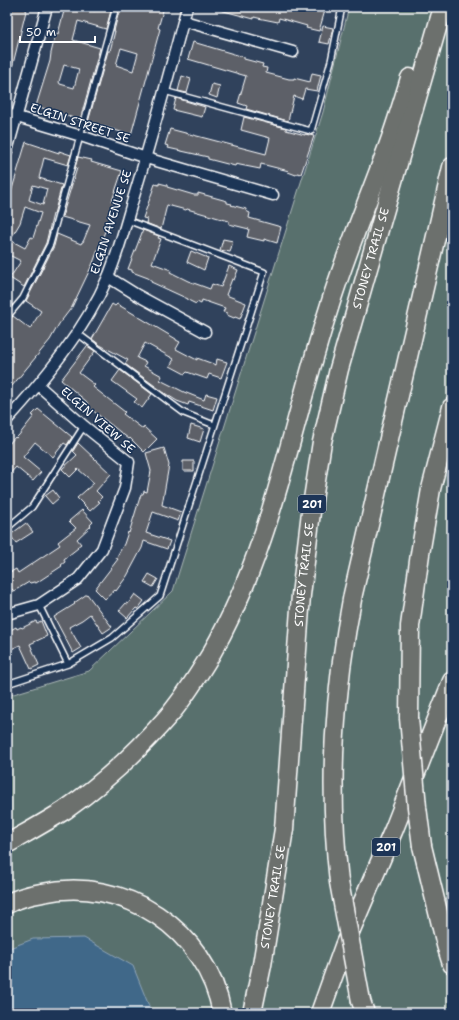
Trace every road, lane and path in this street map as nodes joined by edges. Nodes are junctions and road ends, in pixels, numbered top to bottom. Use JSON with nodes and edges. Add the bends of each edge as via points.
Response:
{"nodes":[{"id":1,"x":47,"y":7,"type":"edge"},
{"id":2,"x":116,"y":7,"type":"edge"},
{"id":3,"x":188,"y":7,"type":"edge"},
{"id":4,"x":342,"y":7,"type":"edge"},
{"id":5,"x":433,"y":7,"type":"edge"},
{"id":6,"x":443,"y":7,"type":"edge"},
{"id":7,"x":184,"y":20,"type":"junction"},
{"id":8,"x":293,"y":52,"type":"dead end"},
{"id":9,"x":164,"y":91,"type":"junction"},
{"id":10,"x":12,"y":115,"type":"edge"},
{"id":11,"x":81,"y":136,"type":"junction"},
{"id":12,"x":7,"y":151,"type":"edge"},
{"id":13,"x":146,"y":158,"type":"junction"},
{"id":14,"x":452,"y":167,"type":"edge"},
{"id":15,"x":273,"y":195,"type":"dead end"},
{"id":16,"x":127,"y":220,"type":"junction"},
{"id":17,"x":108,"y":277,"type":"junction"},
{"id":18,"x":7,"y":317,"type":"edge"},
{"id":19,"x":205,"y":332,"type":"dead end"},
{"id":20,"x":77,"y":333,"type":"junction"},
{"id":21,"x":38,"y":385,"type":"junction"},
{"id":22,"x":452,"y":407,"type":"edge"},
{"id":23,"x":7,"y":420,"type":"edge"},
{"id":24,"x":214,"y":425,"type":"junction"},
{"id":25,"x":84,"y":426,"type":"junction"},
{"id":26,"x":7,"y":528,"type":"edge"},
{"id":27,"x":39,"y":605,"type":"junction"},
{"id":28,"x":7,"y":614,"type":"edge"},
{"id":29,"x":68,"y":664,"type":"junction"},
{"id":30,"x":452,"y":681,"type":"edge"},
{"id":31,"x":7,"y":684,"type":"edge"},
{"id":32,"x":7,"y":844,"type":"edge"},
{"id":33,"x":7,"y":904,"type":"edge"},
{"id":34,"x":452,"y":964,"type":"edge"},
{"id":35,"x":363,"y":1007,"type":"edge"},
{"id":36,"x":222,"y":1013,"type":"edge"},
{"id":37,"x":252,"y":1013,"type":"edge"},
{"id":38,"x":320,"y":1013,"type":"edge"}],
"edges":[{"from":1,"to":10,"type":"street"},
{"from":2,"to":11,"type":"lane"},
{"from":3,"to":7,"type":"street","name":"ELGIN AVENUE SE"},
{"from":4,"to":9,"type":"lane","via":[[331,61],[311,132]]},
{"from":5,"to":32,"type":"highway","via":[[388,146],[328,311],[274,503],[248,578],[224,630],[198,676],[172,713],[134,753],[65,809]]},
{"from":6,"to":37,"type":"highway","name":"STONEY TRAIL SE","number":"201","via":[[339,369],[322,442],[301,595],[284,829]]},
{"from":7,"to":8,"type":"street"},
{"from":7,"to":9,"type":"street","name":"ELGIN AVENUE SE"},
{"from":9,"to":13,"type":"street","name":"ELGIN AVENUE SE"},
{"from":10,"to":11,"type":"street","name":"ELGIN STREET SE"},
{"from":10,"to":12,"type":"street"},
{"from":11,"to":13,"type":"street","name":"ELGIN STREET SE"},
{"from":11,"to":18,"type":"lane","via":[[50,244],[24,298]]},
{"from":13,"to":15,"type":"street","name":"ELGIN STREET SE"},
{"from":13,"to":16,"type":"street","name":"ELGIN AVENUE SE"},
{"from":14,"to":35,"type":"highway","bridge":true,"via":[[358,572],[346,632],[338,694],[333,756],[334,833],[339,882]]},
{"from":16,"to":17,"type":"street","name":"ELGIN AVENUE SE"},
{"from":16,"to":24,"type":"lane","via":[[264,272]]},
{"from":17,"to":19,"type":"street"},
{"from":17,"to":20,"type":"street","name":"ELGIN AVENUE SE"},
{"from":20,"to":21,"type":"street","name":"ELGIN AVENUE SE"},
{"from":20,"to":24,"type":"lane","via":[[184,413]]},
{"from":21,"to":23,"type":"street","name":"ELGIN AVENUE SE"},
{"from":21,"to":25,"type":"street","name":"ELGIN VIEW SE"},
{"from":22,"to":34,"type":"highway","bridge":true,"via":[[431,489],[410,626],[409,718],[422,846]]},
{"from":24,"to":29,"type":"lane","via":[[160,596],[112,638]]},
{"from":25,"to":26,"type":"lane","via":[[32,507]]},
{"from":25,"to":27,"type":"street","name":"ELGIN VIEW SE","via":[[129,462],[125,488],[102,549],[78,579]]},
{"from":27,"to":28,"type":"street","name":"ELGIN VIEW SE"},
{"from":27,"to":29,"type":"lane"},
{"from":29,"to":31,"type":"lane"},
{"from":30,"to":38,"type":"highway","number":"201","via":[[394,829],[344,946]]},
{"from":33,"to":36,"type":"highway","via":[[18,898],[65,889],[111,893],[145,907],[172,927],[198,954],[214,983]]}]}
